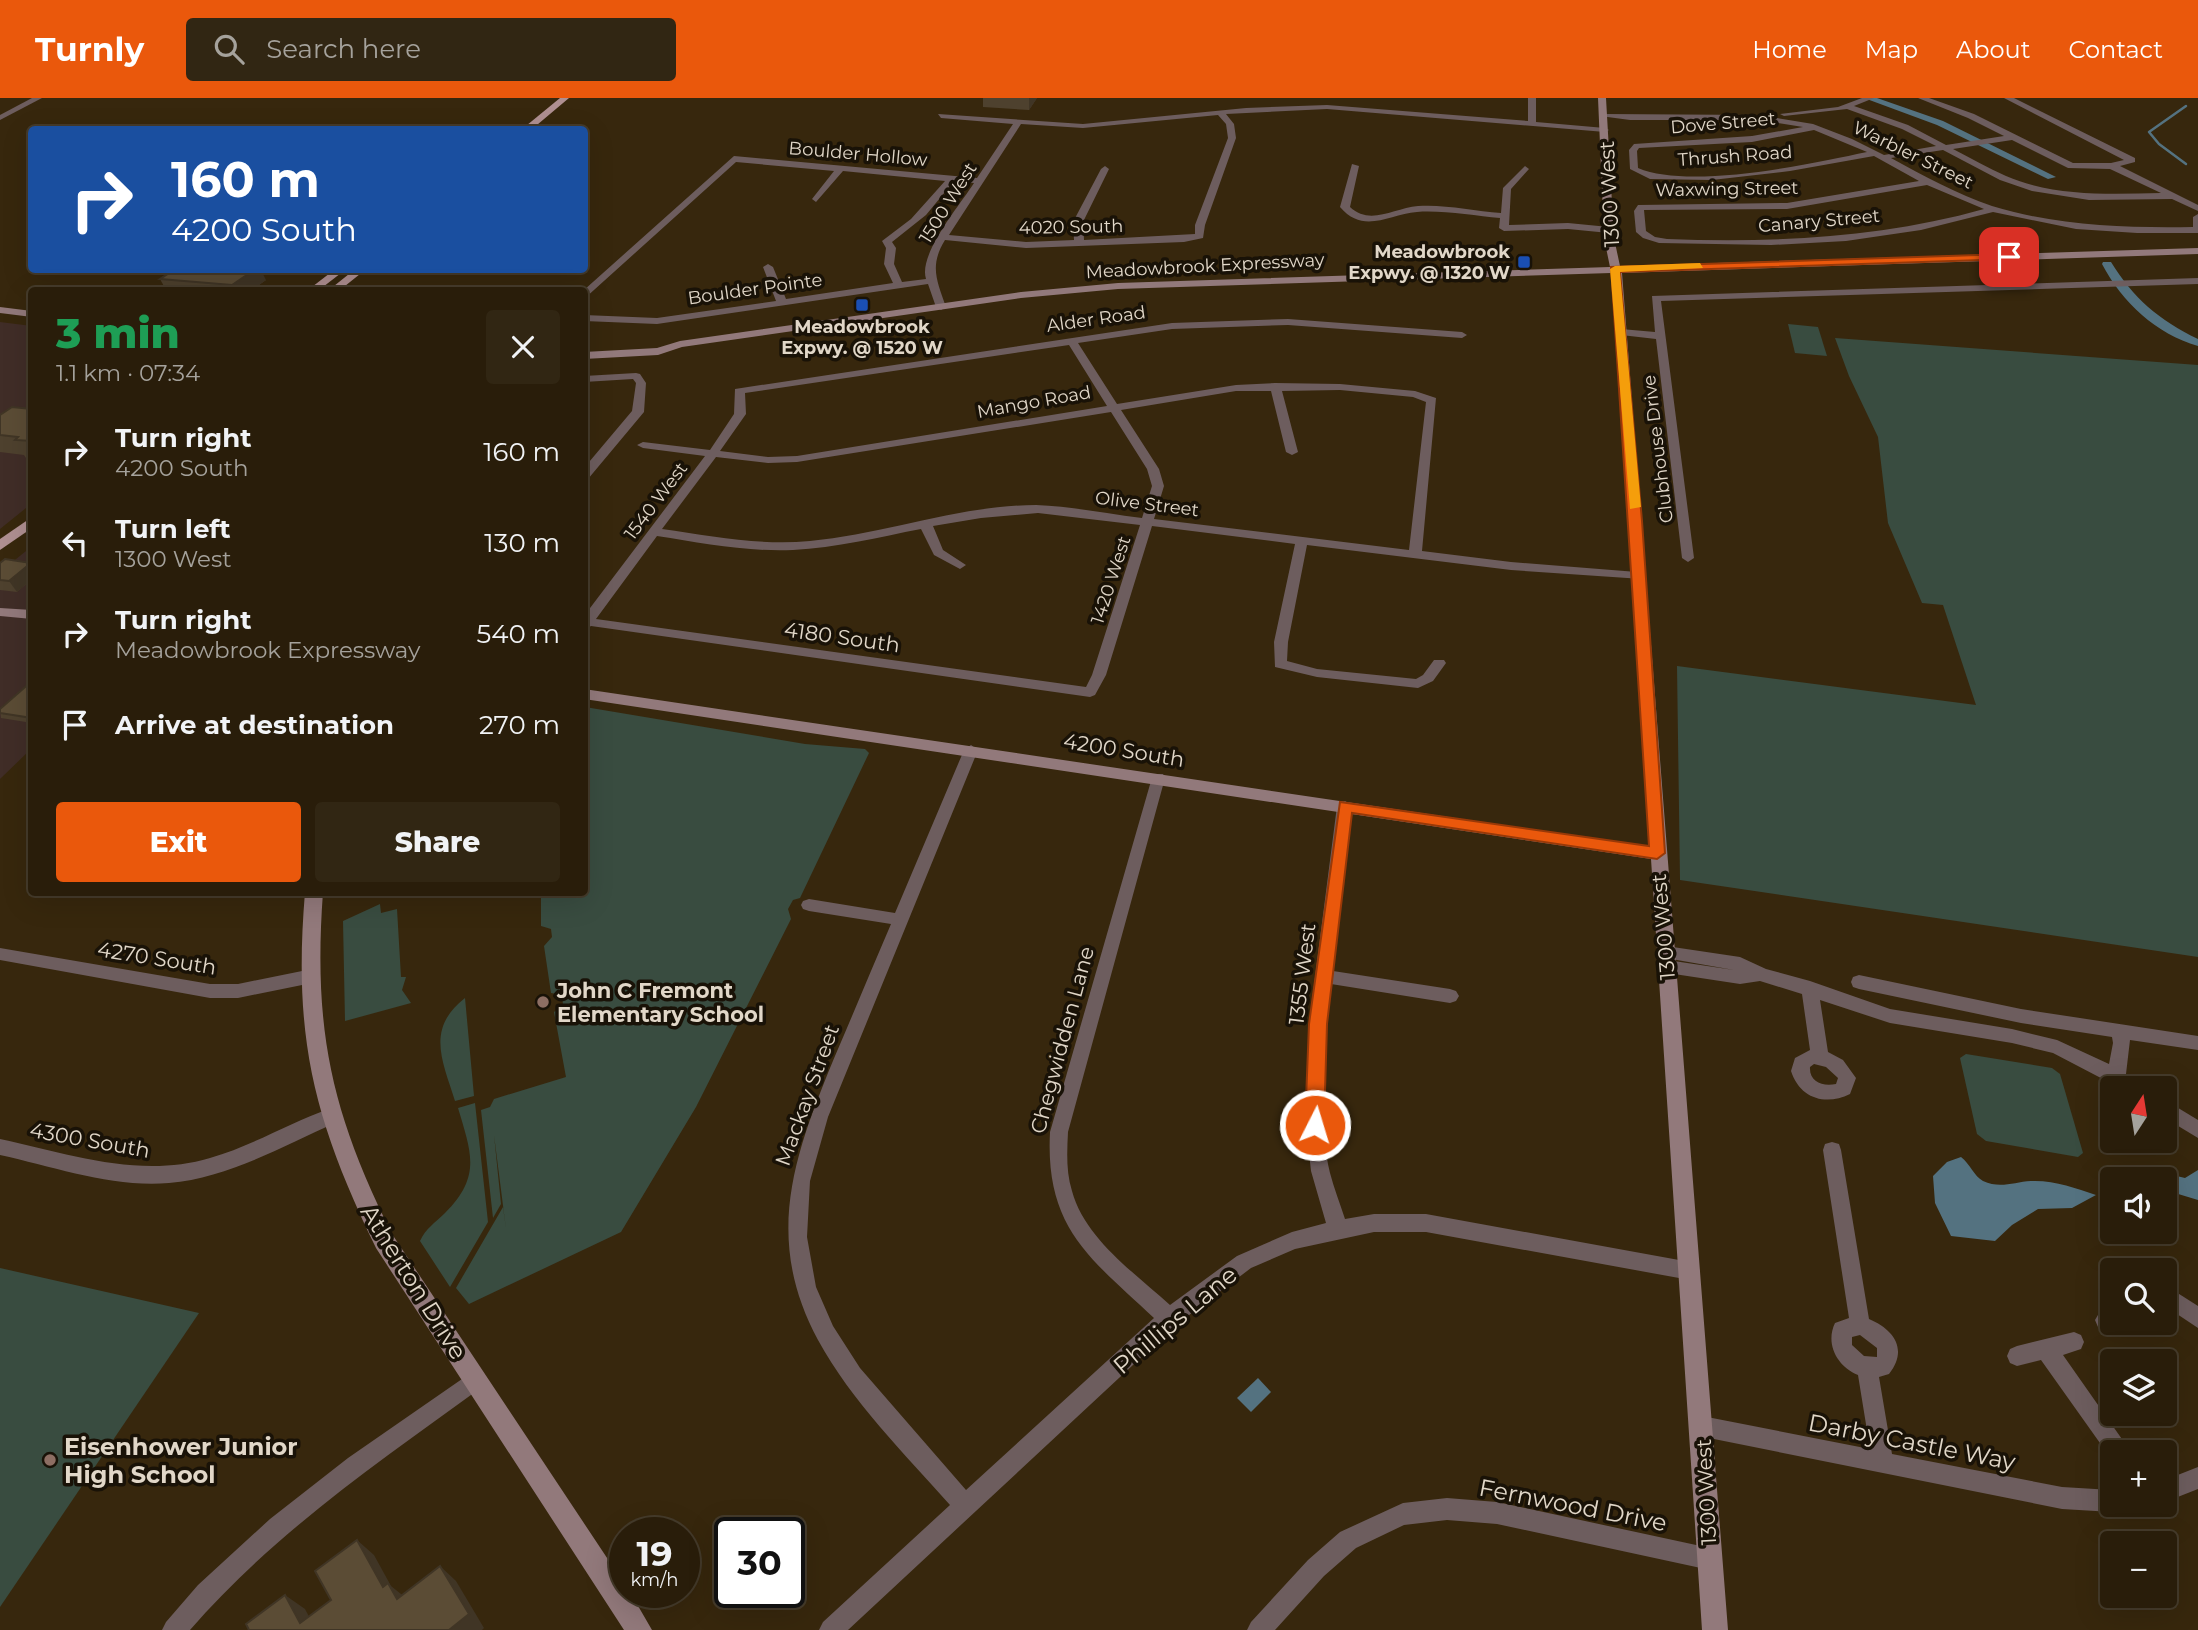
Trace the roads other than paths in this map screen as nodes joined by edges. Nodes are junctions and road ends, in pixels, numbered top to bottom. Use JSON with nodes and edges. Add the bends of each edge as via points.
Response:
{"nodes":[{"id":1,"x":38,"y":98,"type":"edge"},
{"id":2,"x":565,"y":98,"type":"edge"},
{"id":3,"x":1532,"y":98,"type":"edge"},
{"id":4,"x":1602,"y":98,"type":"edge"},
{"id":5,"x":1812,"y":98,"type":"edge"},
{"id":6,"x":1922,"y":98,"type":"edge"},
{"id":7,"x":1962,"y":98,"type":"edge"},
{"id":8,"x":2008,"y":98,"type":"edge"},
{"id":9,"x":1868,"y":99,"type":"edge"},
{"id":10,"x":1326,"y":103,"type":"edge"},
{"id":11,"x":1942,"y":105,"type":"junction"},
{"id":12,"x":1849,"y":107,"type":"junction"},
{"id":13,"x":1828,"y":111,"type":"junction"},
{"id":14,"x":1221,"y":113,"type":"junction"},
{"id":15,"x":1604,"y":114,"type":"junction"},
{"id":16,"x":942,"y":116,"type":"dead end"},
{"id":17,"x":1781,"y":117,"type":"junction"},
{"id":18,"x":0,"y":118,"type":"edge"},
{"id":19,"x":1018,"y":122,"type":"junction"},
{"id":20,"x":1532,"y":122,"type":"junction"},
{"id":21,"x":530,"y":126,"type":"edge"},
{"id":22,"x":1815,"y":127,"type":"junction"},
{"id":23,"x":1605,"y":130,"type":"junction"},
{"id":24,"x":2012,"y":137,"type":"junction"},
{"id":25,"x":1944,"y":147,"type":"junction"},
{"id":26,"x":1880,"y":155,"type":"junction"},
{"id":27,"x":1354,"y":166,"type":"dead end"},
{"id":28,"x":2112,"y":166,"type":"junction"},
{"id":29,"x":841,"y":169,"type":"junction"},
{"id":30,"x":1105,"y":169,"type":"dead end"},
{"id":31,"x":1525,"y":169,"type":"dead end"},
{"id":32,"x":1637,"y":172,"type":"joint"},
{"id":33,"x":951,"y":178,"type":"junction"},
{"id":34,"x":980,"y":181,"type":"junction"},
{"id":35,"x":1929,"y":182,"type":"junction"},
{"id":36,"x":2173,"y":196,"type":"junction"},
{"id":37,"x":816,"y":199,"type":"dead end"},
{"id":38,"x":2198,"y":208,"type":"edge"},
{"id":39,"x":1993,"y":209,"type":"junction"},
{"id":40,"x":1504,"y":216,"type":"junction"},
{"id":41,"x":2198,"y":216,"type":"edge"},
{"id":42,"x":1609,"y":230,"type":"junction"},
{"id":43,"x":2198,"y":230,"type":"edge"},
{"id":44,"x":942,"y":237,"type":"junction"},
{"id":45,"x":1646,"y":237,"type":"joint"},
{"id":46,"x":1079,"y":243,"type":"junction"},
{"id":47,"x":2198,"y":251,"type":"edge"},
{"id":48,"x":768,"y":267,"type":"dead end"},
{"id":49,"x":1615,"y":269,"type":"junction"},
{"id":50,"x":336,"y":273,"type":"edge"},
{"id":51,"x":356,"y":273,"type":"edge"},
{"id":52,"x":930,"y":281,"type":"junction"},
{"id":53,"x":2198,"y":281,"type":"edge"},
{"id":54,"x":899,"y":286,"type":"junction"},
{"id":55,"x":317,"y":287,"type":"edge"},
{"id":56,"x":338,"y":287,"type":"edge"},
{"id":57,"x":588,"y":292,"type":"edge"},
{"id":58,"x":782,"y":303,"type":"junction"},
{"id":59,"x":941,"y":307,"type":"junction"},
{"id":60,"x":0,"y":310,"type":"edge"},
{"id":61,"x":28,"y":314,"type":"edge"},
{"id":62,"x":588,"y":318,"type":"edge"},
{"id":63,"x":1621,"y":332,"type":"junction"},
{"id":64,"x":1462,"y":335,"type":"dead end"},
{"id":65,"x":1661,"y":335,"type":"junction"},
{"id":66,"x":1071,"y":340,"type":"junction"},
{"id":67,"x":680,"y":344,"type":"junction"},
{"id":68,"x":588,"y":345,"type":"edge"},
{"id":69,"x":588,"y":356,"type":"edge"},
{"id":70,"x":588,"y":379,"type":"edge"},
{"id":71,"x":1275,"y":386,"type":"junction"},
{"id":72,"x":738,"y":391,"type":"joint"},
{"id":73,"x":1113,"y":406,"type":"junction"},
{"id":74,"x":643,"y":445,"type":"dead end"},
{"id":75,"x":1292,"y":452,"type":"dead end"},
{"id":76,"x":713,"y":454,"type":"junction"},
{"id":77,"x":588,"y":471,"type":"edge"},
{"id":78,"x":1148,"y":522,"type":"junction"},
{"id":79,"x":28,"y":524,"type":"edge"},
{"id":80,"x":926,"y":525,"type":"junction"},
{"id":81,"x":655,"y":532,"type":"junction"},
{"id":82,"x":1302,"y":541,"type":"junction"},
{"id":83,"x":0,"y":546,"type":"edge"},
{"id":84,"x":1415,"y":554,"type":"junction"},
{"id":85,"x":1688,"y":558,"type":"dead end"},
{"id":86,"x":960,"y":565,"type":"dead end"},
{"id":87,"x":1637,"y":576,"type":"junction"},
{"id":88,"x":0,"y":612,"type":"edge"},
{"id":89,"x":28,"y":615,"type":"edge"},
{"id":90,"x":588,"y":621,"type":"edge"},
{"id":91,"x":588,"y":624,"type":"edge"},
{"id":92,"x":1439,"y":663,"type":"dead end"},
{"id":93,"x":1090,"y":692,"type":"joint"},
{"id":94,"x":588,"y":695,"type":"edge"},
{"id":95,"x":971,"y":750,"type":"junction"},
{"id":96,"x":1157,"y":778,"type":"junction"},
{"id":97,"x":1345,"y":806,"type":"junction"},
{"id":98,"x":1657,"y":853,"type":"junction"},
{"id":99,"x":314,"y":896,"type":"edge"},
{"id":100,"x":809,"y":905,"type":"dead end"},
{"id":101,"x":901,"y":920,"type":"junction"},
{"id":102,"x":0,"y":954,"type":"edge"},
{"id":103,"x":1666,"y":959,"type":"junction"},
{"id":104,"x":1324,"y":976,"type":"junction"},
{"id":105,"x":307,"y":977,"type":"junction"},
{"id":106,"x":1859,"y":982,"type":"dead end"},
{"id":107,"x":1810,"y":988,"type":"junction"},
{"id":108,"x":1450,"y":996,"type":"dead end"},
{"id":109,"x":1968,"y":1004,"type":"junction"},
{"id":110,"x":1975,"y":1031,"type":"junction"},
{"id":111,"x":2119,"y":1031,"type":"junction"},
{"id":112,"x":2198,"y":1042,"type":"edge"},
{"id":113,"x":1821,"y":1057,"type":"dead end"},
{"id":114,"x":2114,"y":1076,"type":"edge"},
{"id":115,"x":2116,"y":1076,"type":"edge"},
{"id":116,"x":2177,"y":1116,"type":"edge"},
{"id":117,"x":329,"y":1117,"type":"junction"},
{"id":118,"x":2198,"y":1130,"type":"edge"},
{"id":119,"x":0,"y":1146,"type":"edge"},
{"id":120,"x":1832,"y":1150,"type":"dead end"},
{"id":121,"x":1338,"y":1229,"type":"junction"},
{"id":122,"x":1690,"y":1271,"type":"junction"},
{"id":123,"x":2177,"y":1303,"type":"edge"},
{"id":124,"x":1169,"y":1318,"type":"junction"},
{"id":125,"x":2198,"y":1318,"type":"edge"},
{"id":126,"x":1860,"y":1325,"type":"junction"},
{"id":127,"x":2074,"y":1342,"type":"dead end"},
{"id":128,"x":2046,"y":1349,"type":"junction"},
{"id":129,"x":2017,"y":1356,"type":"dead end"},
{"id":130,"x":1867,"y":1369,"type":"junction"},
{"id":131,"x":475,"y":1380,"type":"junction"},
{"id":132,"x":1702,"y":1427,"type":"junction"},
{"id":133,"x":2111,"y":1440,"type":"edge"},
{"id":134,"x":1883,"y":1463,"type":"junction"},
{"id":135,"x":2198,"y":1478,"type":"edge"},
{"id":136,"x":2177,"y":1486,"type":"edge"},
{"id":137,"x":2100,"y":1500,"type":"edge"},
{"id":138,"x":965,"y":1506,"type":"junction"},
{"id":139,"x":1710,"y":1559,"type":"junction"},
{"id":140,"x":174,"y":1630,"type":"edge"},
{"id":141,"x":639,"y":1630,"type":"edge"},
{"id":142,"x":831,"y":1630,"type":"edge"},
{"id":143,"x":1259,"y":1630,"type":"edge"},
{"id":144,"x":1715,"y":1630,"type":"edge"}],
"edges":[{"from":1,"to":18,"type":"street"},
{"from":2,"to":21,"type":"main road"},
{"from":3,"to":20,"type":"street"},
{"from":4,"to":15,"type":"street","name":"1300 West"},
{"from":5,"to":13,"type":"street"},
{"from":6,"to":11,"type":"street"},
{"from":7,"to":11,"type":"street"},
{"from":8,"to":28,"type":"street","via":[[2132,159]]},
{"from":9,"to":12,"type":"street"},
{"from":10,"to":14,"type":"street"},
{"from":10,"to":20,"type":"street"},
{"from":11,"to":24,"type":"street"},
{"from":12,"to":13,"type":"street"},
{"from":12,"to":25,"type":"street"},
{"from":13,"to":17,"type":"street"},
{"from":14,"to":19,"type":"street","via":[[1107,126]]},
{"from":14,"to":46,"type":"street","name":"4020 South","via":[[1230,124],[1232,138],[1200,236]]},
{"from":15,"to":17,"type":"street"},
{"from":15,"to":23,"type":"street","name":"1300 West"},
{"from":16,"to":19,"type":"street"},
{"from":17,"to":22,"type":"street","name":"Warbler Street"},
{"from":19,"to":34,"type":"street","name":"1500 West"},
{"from":20,"to":23,"type":"street"},
{"from":22,"to":26,"type":"street","name":"Warbler Street"},
{"from":22,"to":32,"type":"street","name":"Dove Street","via":[[1752,139],[1634,147]]},
{"from":23,"to":42,"type":"street","name":"1300 West"},
{"from":24,"to":25,"type":"street","name":"Thrush Road"},
{"from":24,"to":28,"type":"street","via":[[2071,166]]},
{"from":25,"to":26,"type":"street","name":"Thrush Road"},
{"from":25,"to":36,"type":"street","via":[[2003,178],[2042,191],[2089,197]]},
{"from":26,"to":32,"type":"street","name":"Thrush Road","via":[[1756,174]]},
{"from":26,"to":35,"type":"street","name":"Warbler Street"},
{"from":27,"to":40,"type":"street","via":[[1345,207],[1353,216],[1379,219],[1418,209]]},
{"from":28,"to":36,"type":"street"},
{"from":29,"to":33,"type":"street","name":"Boulder Hollow"},
{"from":29,"to":37,"type":"street"},
{"from":29,"to":57,"type":"street","name":"Boulder Hollow","via":[[734,159]]},
{"from":30,"to":46,"type":"street","via":[[1078,222]]},
{"from":31,"to":40,"type":"street","via":[[1507,188]]},
{"from":33,"to":34,"type":"street","name":"Boulder Hollow"},
{"from":33,"to":54,"type":"street","via":[[902,233],[887,241],[889,264]]},
{"from":34,"to":44,"type":"street","name":"1500 West"},
{"from":35,"to":39,"type":"street","name":"Warbler Street"},
{"from":35,"to":45,"type":"street","name":"Waxwing Street","via":[[1787,206],[1641,207],[1641,232]]},
{"from":36,"to":38,"type":"street"},
{"from":39,"to":43,"type":"street","name":"Warbler Street","via":[[2089,228]]},
{"from":39,"to":45,"type":"street","name":"Canary Street","via":[[1902,229],[1814,241],[1722,243]]},
{"from":40,"to":42,"type":"street","via":[[1504,228]]},
{"from":41,"to":43,"type":"street"},
{"from":42,"to":49,"type":"street","name":"1300 West"},
{"from":44,"to":46,"type":"street","name":"4020 South","via":[[1012,244]]},
{"from":44,"to":52,"type":"street","name":"1500 West","via":[[930,262]]},
{"from":47,"to":49,"type":"street","name":"Meadowbrook Expressway"},
{"from":48,"to":58,"type":"street"},
{"from":49,"to":59,"type":"street","name":"Meadowbrook Expressway","via":[[1157,283]]},
{"from":49,"to":63,"type":"street","name":"1300 West"},
{"from":50,"to":55,"type":"main road"},
{"from":51,"to":56,"type":"main road"},
{"from":52,"to":54,"type":"street","name":"Boulder Pointe"},
{"from":52,"to":59,"type":"street"},
{"from":53,"to":65,"type":"street","name":"Clubhouse Drive","via":[[1664,296],[1656,298]]},
{"from":54,"to":58,"type":"street","name":"Boulder Pointe"},
{"from":58,"to":62,"type":"street","name":"Boulder Pointe","via":[[657,321]]},
{"from":59,"to":67,"type":"street","name":"Meadowbrook Expressway"},
{"from":60,"to":61,"type":"street"},
{"from":63,"to":65,"type":"street"},
{"from":63,"to":87,"type":"street","name":"1300 West"},
{"from":64,"to":66,"type":"street","name":"Alder Road","via":[[1253,323],[1172,326]]},
{"from":65,"to":85,"type":"street","name":"Clubhouse Drive"},
{"from":66,"to":72,"type":"street","name":"Alder Road"},
{"from":66,"to":73,"type":"street","name":"1420 West"},
{"from":67,"to":68,"type":"street","name":"Meadowbrook Expressway","via":[[656,340]]},
{"from":67,"to":69,"type":"street","name":"Meadowbrook Expressway","via":[[658,351]]},
{"from":70,"to":77,"type":"street","via":[[636,376],[641,383],[638,412]]},
{"from":71,"to":73,"type":"street","name":"Mango Road","via":[[1204,391]]},
{"from":71,"to":75,"type":"street"},
{"from":71,"to":84,"type":"street","name":"Mango Road","via":[[1373,389],[1432,400]]},
{"from":72,"to":76,"type":"street","name":"1540 West","via":[[740,414]]},
{"from":73,"to":76,"type":"street","name":"Mango Road","via":[[797,459]]},
{"from":73,"to":78,"type":"street","name":"1420 West","via":[[1157,477]]},
{"from":74,"to":76,"type":"street","name":"Mango Road"},
{"from":76,"to":81,"type":"street","name":"1540 West"},
{"from":78,"to":80,"type":"street","name":"Olive Street","via":[[1020,509]]},
{"from":78,"to":82,"type":"street","name":"Olive Street"},
{"from":78,"to":93,"type":"street","name":"1420 West"},
{"from":79,"to":83,"type":"main road"},
{"from":80,"to":81,"type":"street","name":"Olive Street","via":[[791,546]]},
{"from":80,"to":86,"type":"street","via":[[938,552]]},
{"from":81,"to":90,"type":"street","name":"1540 West"},
{"from":82,"to":84,"type":"street","name":"Olive Street"},
{"from":82,"to":92,"type":"street","via":[[1280,664],[1330,675],[1418,684]]},
{"from":84,"to":87,"type":"street","name":"Olive Street"},
{"from":87,"to":98,"type":"street","name":"1300 West"},
{"from":88,"to":89,"type":"street"},
{"from":91,"to":93,"type":"street","name":"4180 South"},
{"from":94,"to":95,"type":"street","name":"4200 South"},
{"from":95,"to":96,"type":"street","name":"4200 South"},
{"from":95,"to":101,"type":"street","name":"Mackay Street"},
{"from":96,"to":97,"type":"street","name":"4200 South"},
{"from":96,"to":124,"type":"street","name":"Chegwidden Lane","via":[[1059,1132],[1055,1161],[1064,1203],[1075,1224]]},
{"from":97,"to":98,"type":"street","name":"4200 South"},
{"from":97,"to":104,"type":"street","name":"1355 West"},
{"from":98,"to":103,"type":"street","name":"1300 West"},
{"from":99,"to":105,"type":"street","name":"Atherton Drive"},
{"from":100,"to":101,"type":"street"},
{"from":101,"to":138,"type":"street","name":"Mackay Street","via":[[806,1153],[796,1203],[798,1252],[814,1312],[844,1363]]},
{"from":102,"to":105,"type":"street","name":"4270 South","via":[[210,991],[238,991]]},
{"from":103,"to":107,"type":"street","via":[[1740,978],[1760,974]]},
{"from":103,"to":122,"type":"street","name":"1300 West"},
{"from":104,"to":108,"type":"street"},
{"from":104,"to":121,"type":"street","name":"1355 West","via":[[1315,1125],[1320,1171]]},
{"from":105,"to":117,"type":"street","name":"Atherton Drive","via":[[313,1045]]},
{"from":106,"to":109,"type":"street"},
{"from":107,"to":110,"type":"street","via":[[1890,1016]]},
{"from":107,"to":113,"type":"street"},
{"from":109,"to":110,"type":"street"},
{"from":109,"to":111,"type":"street"},
{"from":110,"to":114,"type":"street","via":[[2057,1047]]},
{"from":111,"to":112,"type":"street"},
{"from":111,"to":115,"type":"street","via":[[2122,1043]]},
{"from":116,"to":118,"type":"street"},
{"from":117,"to":119,"type":"street","name":"4300 South","via":[[208,1167],[167,1175],[113,1170]]},
{"from":117,"to":131,"type":"street","name":"Atherton Drive","via":[[353,1182],[384,1241]]},
{"from":120,"to":126,"type":"street"},
{"from":121,"to":122,"type":"street","name":"Phillips Lane","via":[[1386,1222],[1426,1223]]},
{"from":121,"to":124,"type":"street","name":"Phillips Lane","via":[[1292,1241],[1244,1262]]},
{"from":122,"to":132,"type":"street","name":"1300 West"},
{"from":123,"to":125,"type":"street"},
{"from":124,"to":138,"type":"street","name":"Phillips Lane"},
{"from":126,"to":130,"type":"street","via":[[1847,1327],[1840,1342],[1852,1362]]},
{"from":126,"to":130,"type":"street","via":[[1875,1332],[1889,1351],[1882,1367]]},
{"from":127,"to":128,"type":"street"},
{"from":128,"to":129,"type":"street"},
{"from":128,"to":133,"type":"street"},
{"from":130,"to":134,"type":"street"},
{"from":131,"to":140,"type":"street","via":[[315,1497],[245,1556]]},
{"from":131,"to":141,"type":"street","name":"Atherton Drive"},
{"from":132,"to":134,"type":"street","name":"Darby Castle Way"},
{"from":132,"to":139,"type":"street","name":"1300 West"},
{"from":134,"to":137,"type":"street","name":"Darby Castle Way","via":[[2062,1498]]},
{"from":135,"to":136,"type":"street"},
{"from":138,"to":142,"type":"street","name":"Phillips Lane"},
{"from":139,"to":143,"type":"street","name":"Fernwood Drive","via":[[1496,1513],[1447,1509],[1403,1514],[1348,1541],[1316,1568]]},
{"from":139,"to":144,"type":"street","name":"1300 West"}]}
